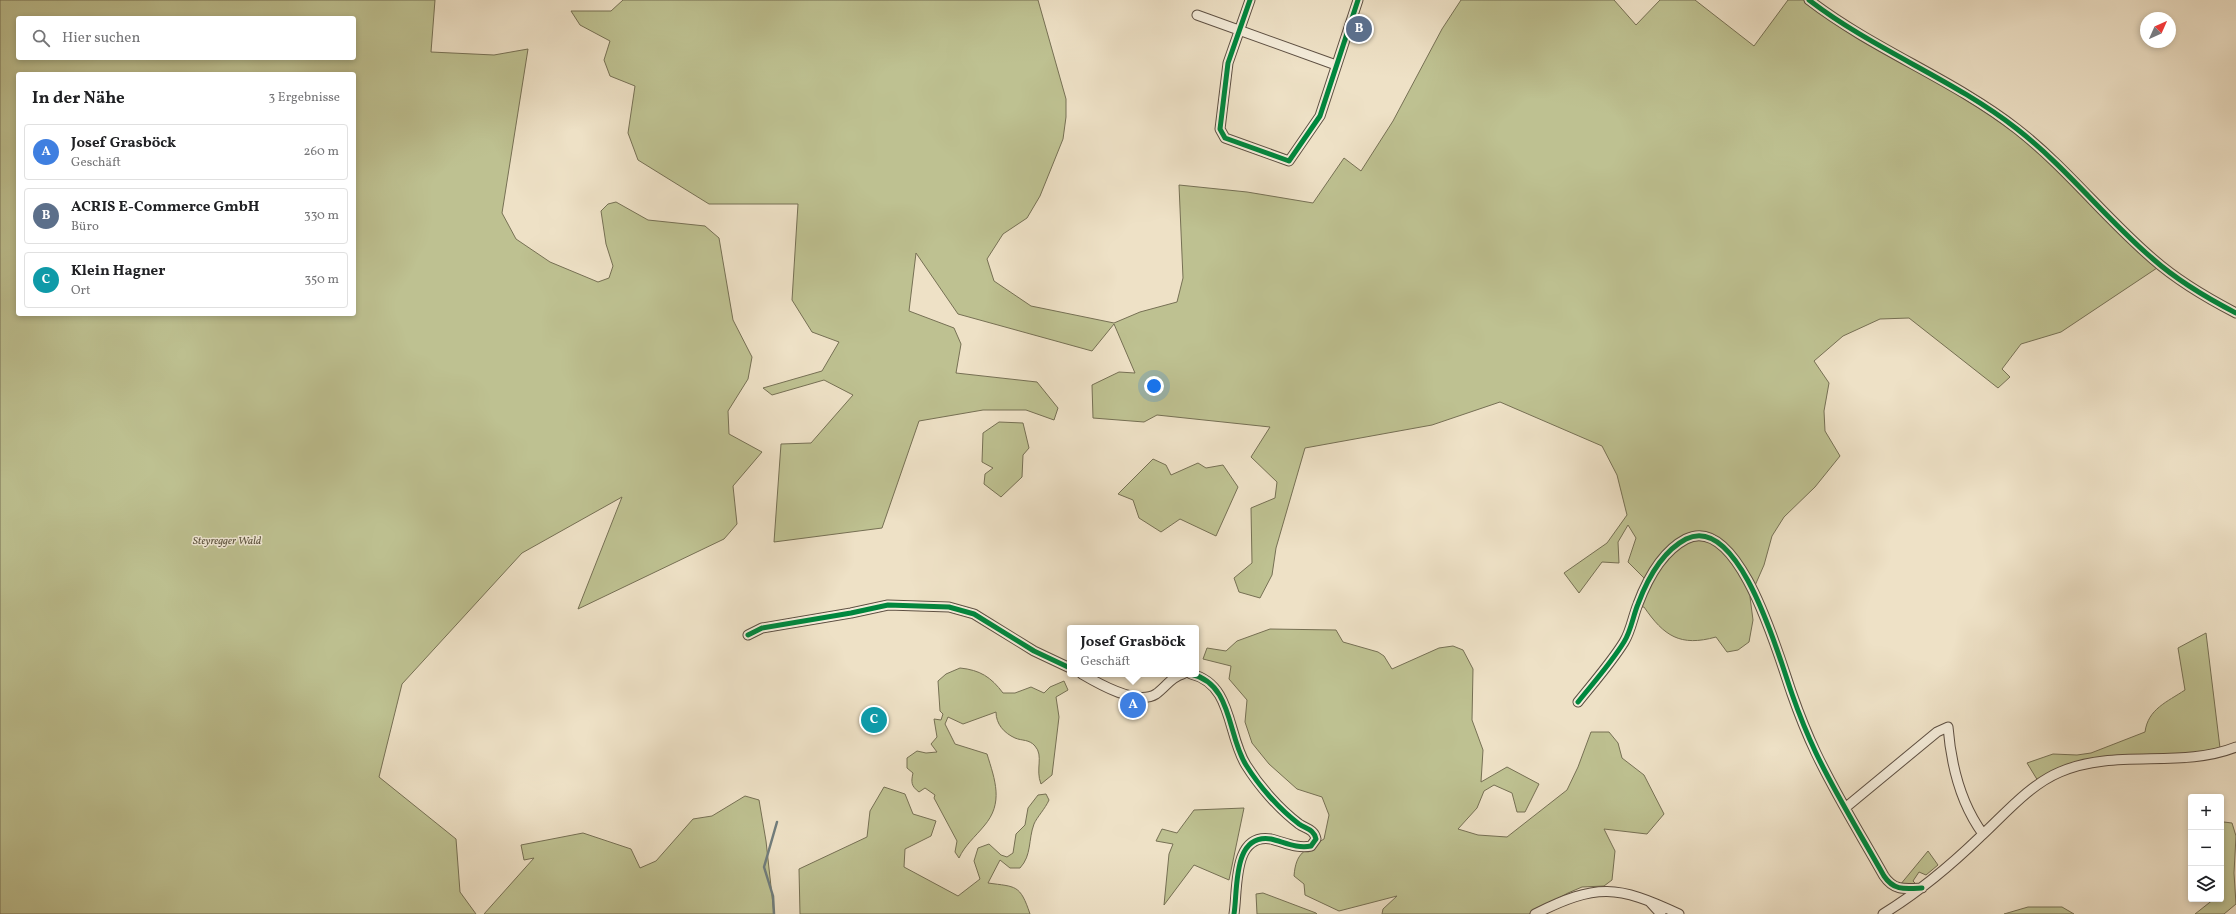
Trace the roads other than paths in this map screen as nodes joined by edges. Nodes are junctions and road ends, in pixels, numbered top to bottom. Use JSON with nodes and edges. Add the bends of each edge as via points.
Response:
{"nodes":[{"id":1,"x":1250,"y":0,"type":"edge"},
{"id":2,"x":1358,"y":0,"type":"edge"},
{"id":3,"x":1809,"y":0,"type":"edge"},
{"id":4,"x":1197,"y":15,"type":"dead end"},
{"id":5,"x":1239,"y":30,"type":"junction"},
{"id":6,"x":1336,"y":65,"type":"junction"},
{"id":7,"x":2236,"y":313,"type":"edge"},
{"id":8,"x":748,"y":635,"type":"dead end"},
{"id":9,"x":1067,"y":667,"type":"edge"},
{"id":10,"x":1088,"y":677,"type":"edge"},
{"id":11,"x":1174,"y":677,"type":"edge"},
{"id":12,"x":1199,"y":677,"type":"edge"},
{"id":13,"x":1578,"y":702,"type":"dead end"},
{"id":14,"x":2236,"y":747,"type":"edge"},
{"id":15,"x":1845,"y":808,"type":"junction"},
{"id":16,"x":1983,"y":834,"type":"junction"},
{"id":17,"x":1922,"y":888,"type":"junction"},
{"id":18,"x":1650,"y":901,"type":"junction"},
{"id":19,"x":1234,"y":914,"type":"edge"},
{"id":20,"x":1535,"y":914,"type":"edge"},
{"id":21,"x":1661,"y":914,"type":"edge"},
{"id":22,"x":1679,"y":914,"type":"edge"},
{"id":23,"x":1883,"y":914,"type":"edge"}],
"edges":[{"from":1,"to":5,"type":"street"},
{"from":2,"to":6,"type":"street"},
{"from":3,"to":7,"type":"street","via":[[1841,22],[1997,114],[2040,149],[2152,258],[2192,287]]},
{"from":4,"to":5,"type":"street"},
{"from":5,"to":6,"type":"street"},
{"from":5,"to":6,"type":"street","via":[[1228,63],[1220,129],[1225,138],[1246,146],[1289,161],[1319,119]]},
{"from":8,"to":9,"type":"street","via":[[762,628],[888,605],[949,607],[974,614],[1034,651]]},
{"from":10,"to":11,"type":"street","via":[[1115,691],[1139,697],[1154,695]]},
{"from":12,"to":19,"type":"street","via":[[1214,686],[1226,707],[1235,741],[1247,766],[1279,805],[1299,824],[1311,830],[1316,839],[1310,846],[1305,847],[1270,839],[1254,841],[1248,845],[1241,858]]},
{"from":13,"to":15,"type":"street","via":[[1625,640],[1648,580],[1664,557],[1687,539],[1708,538],[1717,542],[1726,551],[1754,592],[1776,643],[1804,726]]},
{"from":14,"to":16,"type":"street","via":[[2202,755],[2090,764],[2060,772],[2034,788]]},
{"from":15,"to":16,"type":"street","via":[[1937,732],[1948,727],[1954,772]]},
{"from":15,"to":17,"type":"street","via":[[1890,885],[1902,889]]},
{"from":16,"to":17,"type":"street"},
{"from":17,"to":23,"type":"street"},
{"from":18,"to":20,"type":"street","via":[[1624,893],[1594,891],[1563,900]]},
{"from":18,"to":21,"type":"street"},
{"from":18,"to":22,"type":"street"}]}
